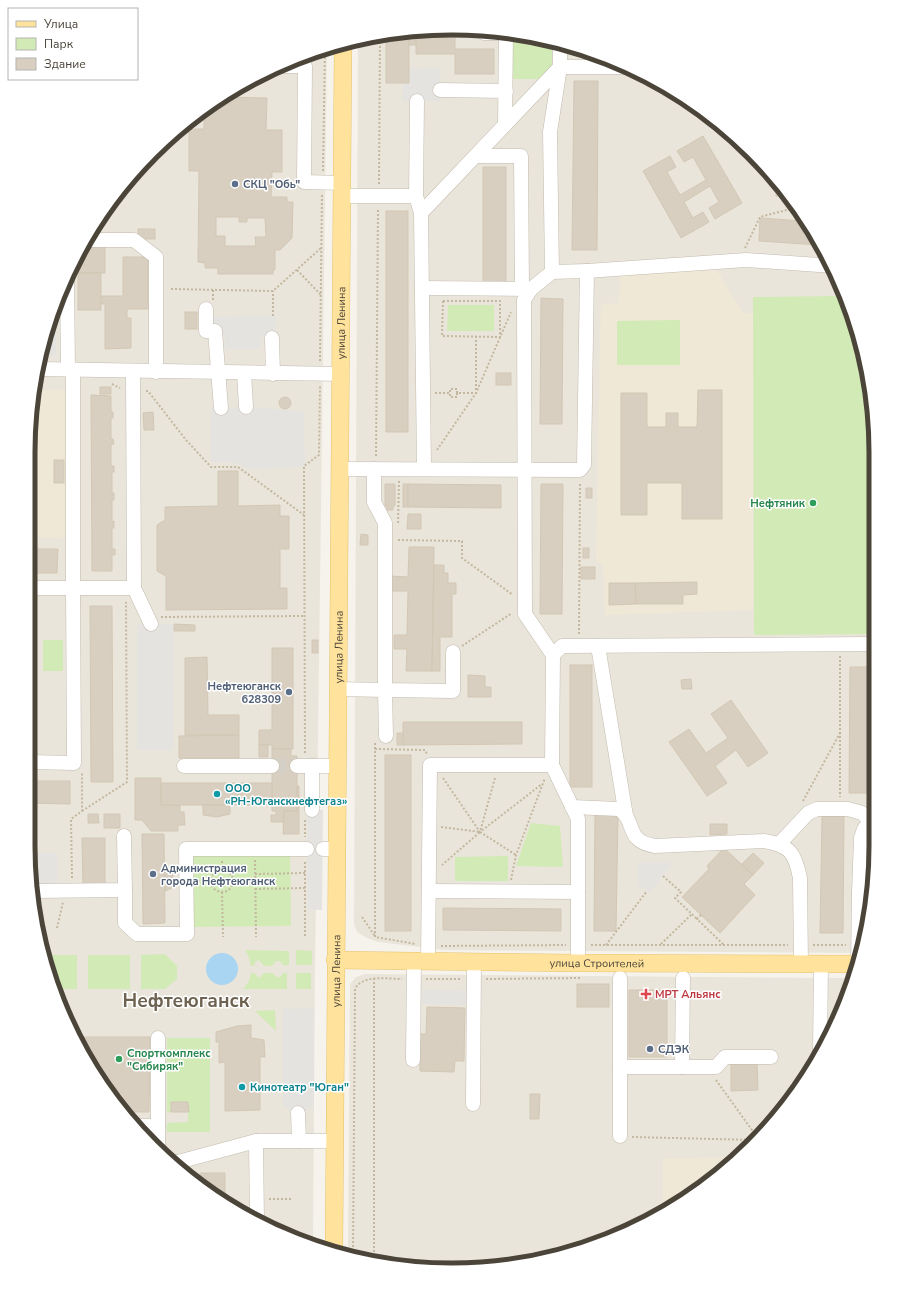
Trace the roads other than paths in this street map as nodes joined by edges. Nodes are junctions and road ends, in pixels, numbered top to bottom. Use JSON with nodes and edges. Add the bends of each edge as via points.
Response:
{"nodes":[{"id":1,"x":505,"y":39,"type":"edge"},
{"id":2,"x":343,"y":49,"type":"edge"},
{"id":3,"x":560,"y":49,"type":"edge"},
{"id":4,"x":295,"y":66,"type":"edge"},
{"id":5,"x":560,"y":67,"type":"junction"},
{"id":6,"x":612,"y":67,"type":"edge"},
{"id":7,"x":440,"y":90,"type":"dead end"},
{"id":8,"x":506,"y":91,"type":"junction"},
{"id":9,"x":416,"y":100,"type":"dead end"},
{"id":10,"x":505,"y":125,"type":"junction"},
{"id":11,"x":476,"y":156,"type":"junction"},
{"id":12,"x":342,"y":189,"type":"junction"},
{"id":13,"x":416,"y":196,"type":"junction"},
{"id":14,"x":421,"y":214,"type":"junction"},
{"id":15,"x":93,"y":240,"type":"edge"},
{"id":16,"x":825,"y":265,"type":"edge"},
{"id":17,"x":587,"y":271,"type":"junction"},
{"id":18,"x":552,"y":272,"type":"junction"},
{"id":19,"x":422,"y":288,"type":"junction"},
{"id":20,"x":527,"y":289,"type":"junction"},
{"id":21,"x":68,"y":291,"type":"edge"},
{"id":22,"x":206,"y":309,"type":"dead end"},
{"id":23,"x":272,"y":338,"type":"dead end"},
{"id":24,"x":44,"y":367,"type":"edge"},
{"id":25,"x":71,"y":369,"type":"junction"},
{"id":26,"x":133,"y":372,"type":"junction"},
{"id":27,"x":156,"y":372,"type":"junction"},
{"id":28,"x":218,"y":373,"type":"junction"},
{"id":29,"x":244,"y":373,"type":"junction"},
{"id":30,"x":273,"y":374,"type":"junction"},
{"id":31,"x":340,"y":374,"type":"junction"},
{"id":32,"x":246,"y":407,"type":"dead end"},
{"id":33,"x":221,"y":408,"type":"dead end"},
{"id":34,"x":340,"y":469,"type":"junction"},
{"id":35,"x":374,"y":469,"type":"junction"},
{"id":36,"x":424,"y":469,"type":"junction"},
{"id":37,"x":524,"y":470,"type":"junction"},
{"id":38,"x":35,"y":588,"type":"edge"},
{"id":39,"x":73,"y":588,"type":"junction"},
{"id":40,"x":130,"y":588,"type":"junction"},
{"id":41,"x":149,"y":620,"type":"road end"},
{"id":42,"x":869,"y":644,"type":"edge"},
{"id":43,"x":598,"y":646,"type":"junction"},
{"id":44,"x":453,"y":652,"type":"road end"},
{"id":45,"x":553,"y":654,"type":"junction"},
{"id":46,"x":337,"y":689,"type":"junction"},
{"id":47,"x":385,"y":690,"type":"junction"},
{"id":48,"x":386,"y":736,"type":"dead end"},
{"id":49,"x":35,"y":762,"type":"edge"},
{"id":50,"x":552,"y":765,"type":"junction"},
{"id":51,"x":184,"y":766,"type":"dead end"},
{"id":52,"x":272,"y":766,"type":"tunnel mouth"},
{"id":53,"x":336,"y":766,"type":"junction"},
{"id":54,"x":572,"y":808,"type":"junction"},
{"id":55,"x":308,"y":814,"type":"road end"},
{"id":56,"x":626,"y":816,"type":"junction"},
{"id":57,"x":869,"y":817,"type":"edge"},
{"id":58,"x":869,"y":823,"type":"edge"},
{"id":59,"x":124,"y":836,"type":"dead end"},
{"id":60,"x":780,"y":843,"type":"junction"},
{"id":61,"x":306,"y":849,"type":"road end"},
{"id":62,"x":125,"y":890,"type":"junction"},
{"id":63,"x":38,"y":891,"type":"edge"},
{"id":64,"x":430,"y":891,"type":"junction"},
{"id":65,"x":578,"y":892,"type":"junction"},
{"id":66,"x":866,"y":892,"type":"edge"},
{"id":67,"x":335,"y":960,"type":"junction"},
{"id":68,"x":421,"y":961,"type":"junction"},
{"id":69,"x":474,"y":962,"type":"junction"},
{"id":70,"x":801,"y":964,"type":"junction"},
{"id":71,"x":821,"y":964,"type":"junction"},
{"id":72,"x":852,"y":964,"type":"edge"},
{"id":73,"x":579,"y":971,"type":"junction"},
{"id":74,"x":620,"y":978,"type":"dead end"},
{"id":75,"x":683,"y":978,"type":"dead end"},
{"id":76,"x":158,"y":1038,"type":"dead end"},
{"id":77,"x":820,"y":1041,"type":"edge"},
{"id":78,"x":772,"y":1057,"type":"dead end"},
{"id":79,"x":413,"y":1060,"type":"dead end"},
{"id":80,"x":620,"y":1067,"type":"junction"},
{"id":81,"x":682,"y":1067,"type":"junction"},
{"id":82,"x":473,"y":1104,"type":"dead end"},
{"id":83,"x":298,"y":1113,"type":"dead end"},
{"id":84,"x":143,"y":1126,"type":"edge"},
{"id":85,"x":158,"y":1126,"type":"junction"},
{"id":86,"x":620,"y":1136,"type":"road end"},
{"id":87,"x":256,"y":1141,"type":"junction"},
{"id":88,"x":298,"y":1141,"type":"junction"},
{"id":89,"x":335,"y":1141,"type":"junction"},
{"id":90,"x":158,"y":1142,"type":"edge"},
{"id":91,"x":180,"y":1163,"type":"edge"},
{"id":92,"x":257,"y":1214,"type":"edge"},
{"id":93,"x":334,"y":1246,"type":"edge"}],
"edges":[{"from":1,"to":8,"type":"lane"},
{"from":2,"to":12,"type":"main road","name":"улица Ленина"},
{"from":3,"to":5,"type":"lane"},
{"from":4,"to":12,"type":"lane","via":[[305,66],[304,182],[323,182]]},
{"from":5,"to":6,"type":"lane"},
{"from":5,"to":10,"type":"lane"},
{"from":5,"to":18,"type":"lane","via":[[550,132]]},
{"from":7,"to":8,"type":"lane"},
{"from":8,"to":10,"type":"lane"},
{"from":9,"to":13,"type":"lane"},
{"from":10,"to":11,"type":"lane"},
{"from":11,"to":14,"type":"lane"},
{"from":11,"to":20,"type":"lane","via":[[521,156]]},
{"from":12,"to":13,"type":"lane"},
{"from":12,"to":31,"type":"main road","name":"улица Ленина"},
{"from":13,"to":14,"type":"lane"},
{"from":14,"to":19,"type":"lane"},
{"from":15,"to":27,"type":"lane","via":[[134,240],[156,257]]},
{"from":16,"to":17,"type":"lane","via":[[740,260]]},
{"from":17,"to":18,"type":"lane"},
{"from":17,"to":37,"type":"lane","via":[[584,464],[580,470]]},
{"from":18,"to":20,"type":"lane"},
{"from":19,"to":20,"type":"lane"},
{"from":19,"to":36,"type":"lane"},
{"from":20,"to":37,"type":"lane","via":[[524,300]]},
{"from":21,"to":25,"type":"lane"},
{"from":22,"to":28,"type":"lane","via":[[206,331],[215,331]]},
{"from":23,"to":30,"type":"lane"},
{"from":24,"to":25,"type":"lane"},
{"from":25,"to":26,"type":"lane"},
{"from":25,"to":39,"type":"lane"},
{"from":26,"to":27,"type":"lane"},
{"from":26,"to":40,"type":"lane"},
{"from":27,"to":28,"type":"lane"},
{"from":28,"to":29,"type":"lane"},
{"from":28,"to":33,"type":"lane"},
{"from":29,"to":30,"type":"lane"},
{"from":29,"to":32,"type":"lane"},
{"from":30,"to":31,"type":"lane"},
{"from":31,"to":34,"type":"main road","name":"улица Ленина"},
{"from":34,"to":35,"type":"lane"},
{"from":34,"to":46,"type":"main road","name":"улица Ленина"},
{"from":35,"to":36,"type":"lane"},
{"from":35,"to":47,"type":"lane","via":[[374,502],[392,540]]},
{"from":36,"to":37,"type":"lane"},
{"from":37,"to":45,"type":"lane","via":[[525,614]]},
{"from":38,"to":39,"type":"lane"},
{"from":39,"to":40,"type":"lane"},
{"from":39,"to":49,"type":"lane","via":[[74,763]]},
{"from":40,"to":41,"type":"lane"},
{"from":42,"to":43,"type":"lane"},
{"from":43,"to":45,"type":"lane","via":[[562,646]]},
{"from":43,"to":56,"type":"lane"},
{"from":44,"to":47,"type":"lane","via":[[452,691]]},
{"from":45,"to":50,"type":"lane"},
{"from":46,"to":47,"type":"lane"},
{"from":46,"to":53,"type":"main road","name":"улица Ленина"},
{"from":47,"to":48,"type":"lane"},
{"from":50,"to":54,"type":"lane"},
{"from":50,"to":64,"type":"lane","via":[[430,765]]},
{"from":51,"to":52,"type":"lane"},
{"from":53,"to":55,"type":"lane","via":[[304,766]]},
{"from":53,"to":67,"type":"main road","name":"улица Ленина","via":[[329,849]]},
{"from":54,"to":56,"type":"lane","via":[[619,809]]},
{"from":54,"to":65,"type":"lane","via":[[578,819]]},
{"from":56,"to":60,"type":"lane","via":[[636,837],[646,845],[764,841]]},
{"from":57,"to":60,"type":"lane","via":[[840,809],[817,810],[808,813]]},
{"from":58,"to":66,"type":"lane","via":[[861,838]]},
{"from":59,"to":62,"type":"lane"},
{"from":60,"to":70,"type":"lane","via":[[791,853],[798,865]]},
{"from":61,"to":62,"type":"lane","via":[[186,849],[187,934],[137,934],[125,922]]},
{"from":62,"to":63,"type":"lane"},
{"from":64,"to":65,"type":"lane"},
{"from":64,"to":68,"type":"lane"},
{"from":65,"to":73,"type":"lane"},
{"from":67,"to":68,"type":"main road","name":"улица Строителей"},
{"from":67,"to":89,"type":"main road","name":"улица Ленина"},
{"from":68,"to":69,"type":"main road","name":"улица Строителей"},
{"from":68,"to":79,"type":"lane","via":[[414,979],[418,995]]},
{"from":69,"to":73,"type":"main road","name":"улица Строителей"},
{"from":69,"to":82,"type":"lane","via":[[471,996]]},
{"from":70,"to":71,"type":"main road","name":"улица Строителей"},
{"from":70,"to":73,"type":"main road","name":"улица Строителей"},
{"from":71,"to":72,"type":"main road","name":"улица Строителей"},
{"from":71,"to":77,"type":"lane"},
{"from":74,"to":80,"type":"lane"},
{"from":75,"to":81,"type":"lane"},
{"from":76,"to":85,"type":"lane"},
{"from":78,"to":81,"type":"lane","via":[[725,1057],[716,1067]]},
{"from":80,"to":81,"type":"lane"},
{"from":80,"to":86,"type":"lane"},
{"from":83,"to":88,"type":"lane"},
{"from":84,"to":85,"type":"lane"},
{"from":85,"to":90,"type":"lane"},
{"from":87,"to":88,"type":"lane"},
{"from":87,"to":91,"type":"lane"},
{"from":87,"to":92,"type":"lane"},
{"from":88,"to":89,"type":"lane"},
{"from":89,"to":93,"type":"main road","name":"улица Ленина"}]}
